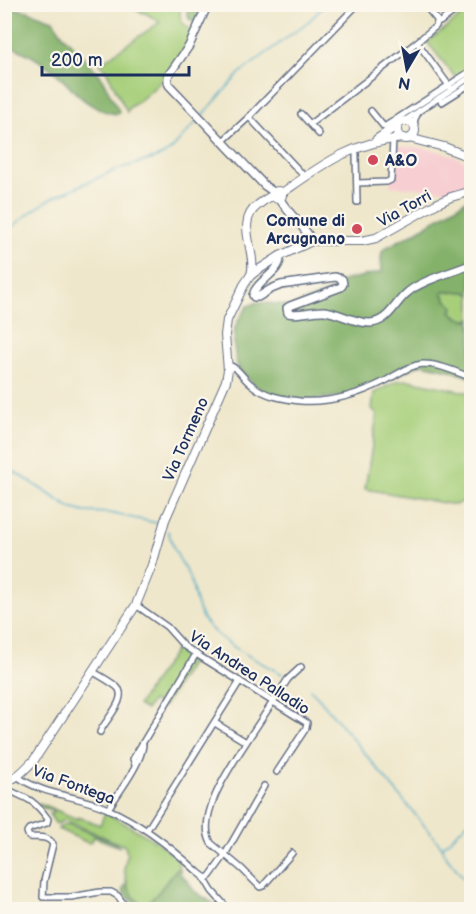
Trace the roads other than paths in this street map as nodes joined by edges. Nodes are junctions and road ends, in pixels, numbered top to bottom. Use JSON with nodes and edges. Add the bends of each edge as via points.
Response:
{"nodes":[{"id":1,"x":208,"y":4,"type":"edge"},
{"id":2,"x":358,"y":4,"type":"edge"},
{"id":3,"x":424,"y":4,"type":"edge"},
{"id":4,"x":464,"y":4,"type":"edge"},
{"id":5,"x":437,"y":23,"type":"junction"},
{"id":6,"x":417,"y":42,"type":"junction"},
{"id":7,"x":471,"y":69,"type":"edge"},
{"id":8,"x":471,"y":76,"type":"edge"},
{"id":9,"x":471,"y":83,"type":"edge"},
{"id":10,"x":449,"y":87,"type":"junction"},
{"id":11,"x":441,"y":100,"type":"junction"},
{"id":12,"x":420,"y":110,"type":"junction"},
{"id":13,"x":371,"y":111,"type":"dead end"},
{"id":14,"x":301,"y":114,"type":"dead end"},
{"id":15,"x":249,"y":117,"type":"junction"},
{"id":16,"x":401,"y":123,"type":"junction"},
{"id":17,"x":310,"y":124,"type":"junction"},
{"id":18,"x":415,"y":127,"type":"junction"},
{"id":19,"x":319,"y":134,"type":"dead end"},
{"id":20,"x":406,"y":138,"type":"junction"},
{"id":21,"x":393,"y":139,"type":"junction"},
{"id":22,"x":223,"y":141,"type":"junction"},
{"id":23,"x":374,"y":142,"type":"junction"},
{"id":24,"x":425,"y":142,"type":"junction"},
{"id":25,"x":354,"y":149,"type":"junction"},
{"id":26,"x":471,"y":158,"type":"edge"},
{"id":27,"x":305,"y":177,"type":"junction"},
{"id":28,"x":357,"y":183,"type":"junction"},
{"id":29,"x":471,"y":191,"type":"edge"},
{"id":30,"x":278,"y":195,"type":"junction"},
{"id":31,"x":357,"y":202,"type":"dead end"},
{"id":32,"x":312,"y":242,"type":"junction"},
{"id":33,"x":280,"y":255,"type":"junction"},
{"id":34,"x":253,"y":262,"type":"junction"},
{"id":35,"x":471,"y":264,"type":"edge"},
{"id":36,"x":260,"y":268,"type":"junction"},
{"id":37,"x":250,"y":276,"type":"junction"},
{"id":38,"x":228,"y":365,"type":"junction"},
{"id":39,"x":471,"y":378,"type":"edge"},
{"id":40,"x":136,"y":605,"type":"junction"},
{"id":41,"x":196,"y":654,"type":"junction"},
{"id":42,"x":301,"y":666,"type":"dead end"},
{"id":43,"x":92,"y":671,"type":"junction"},
{"id":44,"x":240,"y":681,"type":"junction"},
{"id":45,"x":273,"y":701,"type":"junction"},
{"id":46,"x":214,"y":723,"type":"junction"},
{"id":47,"x":100,"y":732,"type":"dead end"},
{"id":48,"x":246,"y":742,"type":"junction"},
{"id":49,"x":277,"y":772,"type":"dead end"},
{"id":50,"x":17,"y":776,"type":"junction"},
{"id":51,"x":4,"y":782,"type":"edge"},
{"id":52,"x":264,"y":786,"type":"dead end"},
{"id":53,"x":4,"y":787,"type":"edge"},
{"id":54,"x":108,"y":809,"type":"junction"},
{"id":55,"x":147,"y":830,"type":"junction"},
{"id":56,"x":292,"y":853,"type":"dead end"},
{"id":57,"x":225,"y":854,"type":"junction"},
{"id":58,"x":203,"y":876,"type":"junction"},
{"id":59,"x":128,"y":909,"type":"edge"},
{"id":60,"x":229,"y":909,"type":"edge"}],
"edges":[{"from":1,"to":22,"type":"street","via":[[168,82]]},
{"from":2,"to":15,"type":"street"},
{"from":3,"to":5,"type":"street"},
{"from":4,"to":5,"type":"street"},
{"from":5,"to":6,"type":"street"},
{"from":6,"to":10,"type":"street"},
{"from":6,"to":17,"type":"street"},
{"from":7,"to":10,"type":"street"},
{"from":8,"to":10,"type":"street"},
{"from":9,"to":11,"type":"street"},
{"from":10,"to":11,"type":"street"},
{"from":10,"to":13,"type":"street","via":[[384,127]]},
{"from":11,"to":12,"type":"street"},
{"from":12,"to":16,"type":"street"},
{"from":12,"to":18,"type":"street"},
{"from":14,"to":17,"type":"street"},
{"from":15,"to":22,"type":"street"},
{"from":15,"to":27,"type":"street"},
{"from":16,"to":18,"type":"main road","via":[[410,122]]},
{"from":16,"to":20,"type":"main road","via":[[398,134]]},
{"from":16,"to":23,"type":"main road"},
{"from":17,"to":19,"type":"street"},
{"from":18,"to":20,"type":"main road","via":[[413,136]]},
{"from":18,"to":24,"type":"main road"},
{"from":20,"to":21,"type":"main road"},
{"from":20,"to":24,"type":"main road"},
{"from":21,"to":23,"type":"main road"},
{"from":21,"to":28,"type":"street","via":[[391,180]]},
{"from":22,"to":30,"type":"street"},
{"from":23,"to":25,"type":"main road"},
{"from":24,"to":26,"type":"main road"},
{"from":25,"to":27,"type":"main road"},
{"from":25,"to":28,"type":"street"},
{"from":27,"to":30,"type":"main road"},
{"from":28,"to":31,"type":"street"},
{"from":29,"to":32,"type":"main road","name":"Via Torri","via":[[451,197],[376,238]]},
{"from":30,"to":32,"type":"street"},
{"from":30,"to":34,"type":"main road","via":[[270,196],[248,216],[246,226]]},
{"from":32,"to":33,"type":"main road","name":"Via Tormeno"},
{"from":33,"to":35,"type":"street","via":[[279,265],[255,288],[254,297],[281,285],[335,277],[342,279],[340,287],[290,306],[288,312],[326,311],[368,323],[383,319],[416,286]]},
{"from":33,"to":36,"type":"main road","name":"Via Tormeno"},
{"from":34,"to":36,"type":"main road"},
{"from":34,"to":37,"type":"main road"},
{"from":36,"to":37,"type":"main road","name":"Via Tormeno"},
{"from":37,"to":38,"type":"main road","name":"Via Tormeno","via":[[227,320]]},
{"from":38,"to":39,"type":"street","via":[[236,367],[253,387],[264,393],[300,401],[353,395],[421,364]]},
{"from":38,"to":40,"type":"main road","name":"Via Tormeno","via":[[226,381],[165,520]]},
{"from":40,"to":41,"type":"street","name":"Via Andrea Palladio"},
{"from":40,"to":43,"type":"main road","name":"Via Tormeno"},
{"from":41,"to":44,"type":"street","name":"Via Andrea Palladio"},
{"from":41,"to":54,"type":"street","via":[[143,741],[142,753]]},
{"from":42,"to":45,"type":"street"},
{"from":43,"to":47,"type":"street","via":[[118,687],[122,697]]},
{"from":43,"to":50,"type":"main road","name":"Via Tormeno","via":[[34,760]]},
{"from":44,"to":45,"type":"street","name":"Via Andrea Palladio"},
{"from":44,"to":46,"type":"street"},
{"from":45,"to":48,"type":"street"},
{"from":45,"to":49,"type":"street","name":"Via Andrea Palladio","via":[[308,725]]},
{"from":46,"to":48,"type":"street"},
{"from":46,"to":55,"type":"street"},
{"from":48,"to":57,"type":"street","via":[[213,801],[207,830],[211,843]]},
{"from":50,"to":51,"type":"main road","name":"Via Tormeno"},
{"from":50,"to":54,"type":"street","name":"Via Fontega"},
{"from":52,"to":57,"type":"street"},
{"from":53,"to":59,"type":"street","via":[[30,800],[48,819],[27,832],[28,837],[42,837],[53,844],[43,897],[111,892]]},
{"from":54,"to":55,"type":"street","name":"Via Fontega"},
{"from":55,"to":58,"type":"street","name":"Via Fontega"},
{"from":56,"to":57,"type":"street","via":[[262,888]]},
{"from":57,"to":58,"type":"street","via":[[210,876]]},
{"from":58,"to":60,"type":"street","name":"Via Fontega"}]}
